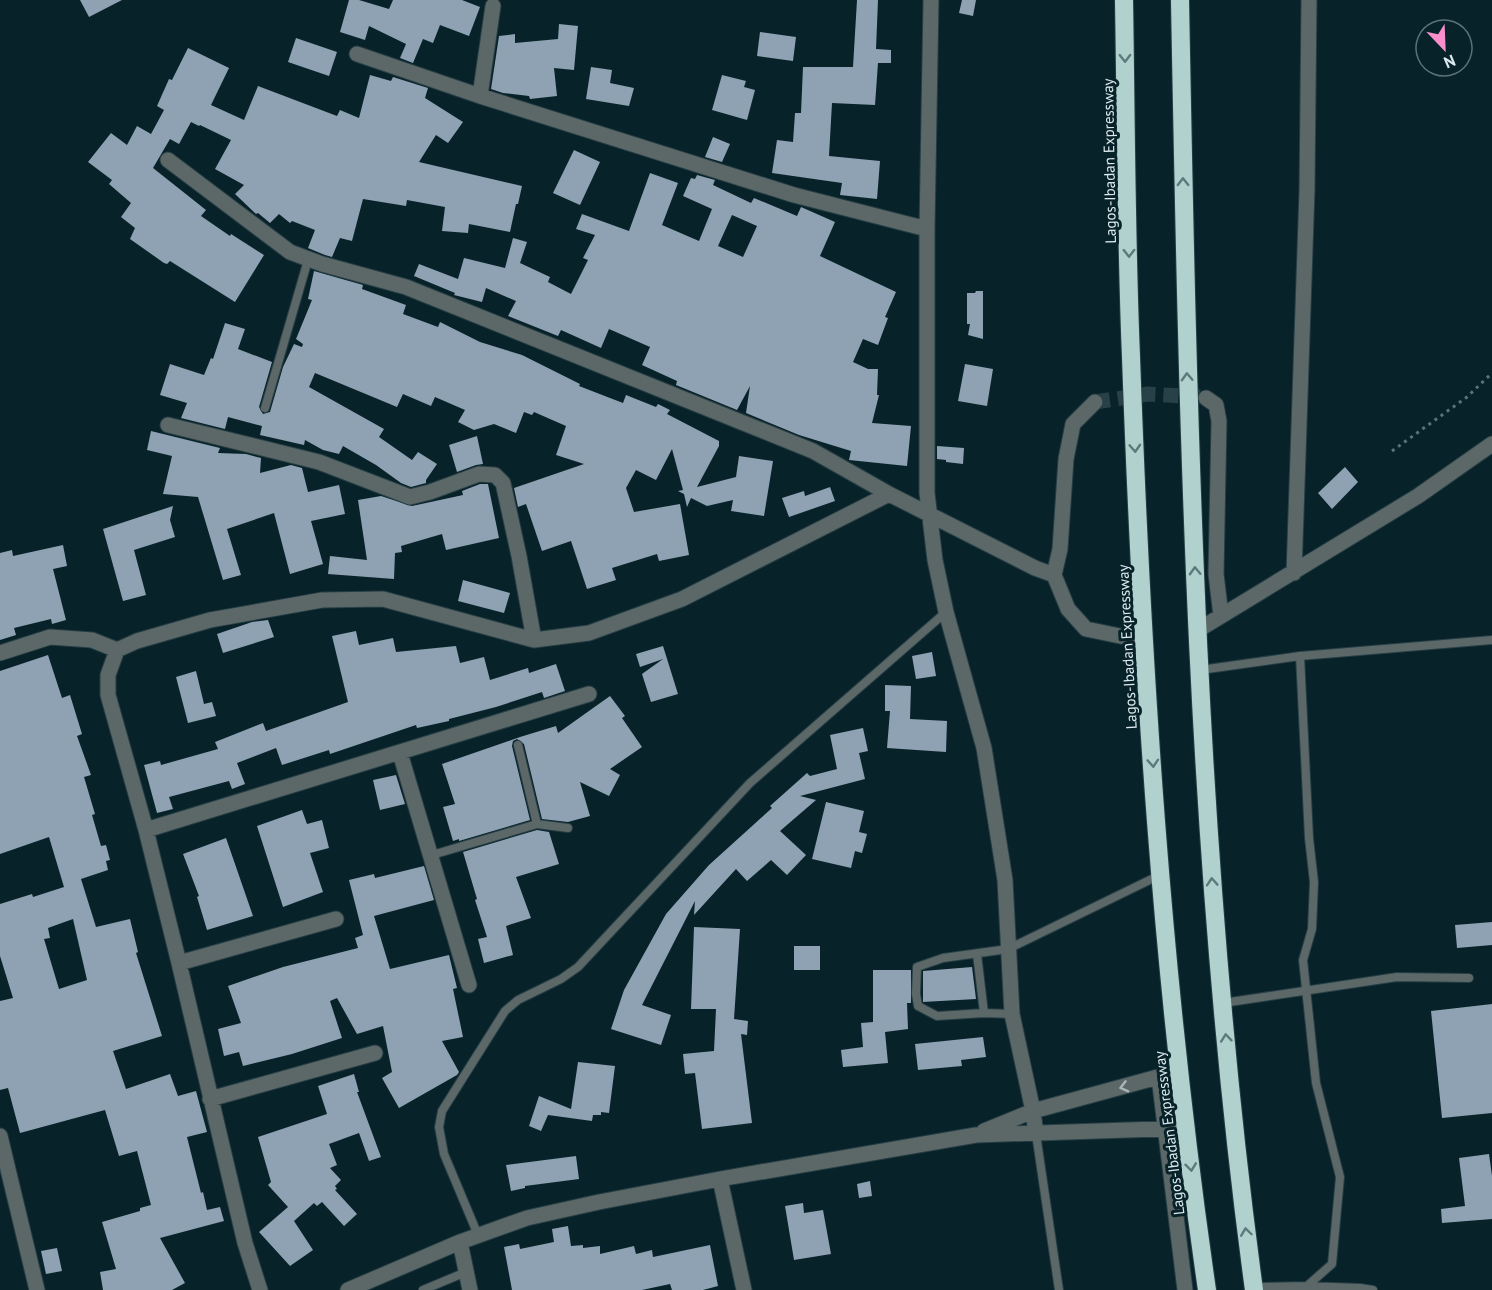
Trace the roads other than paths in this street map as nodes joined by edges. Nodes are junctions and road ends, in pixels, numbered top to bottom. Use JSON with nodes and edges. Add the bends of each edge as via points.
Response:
{"nodes":[{"id":1,"x":931,"y":0,"type":"edge"},
{"id":2,"x":1124,"y":0,"type":"edge"},
{"id":3,"x":1180,"y":0,"type":"edge"},
{"id":4,"x":1309,"y":0,"type":"edge"},
{"id":5,"x":493,"y":6,"type":"dead end"},
{"id":6,"x":357,"y":54,"type":"dead end"},
{"id":7,"x":480,"y":96,"type":"junction"},
{"id":8,"x":168,"y":160,"type":"dead end"},
{"id":9,"x":927,"y":229,"type":"junction"},
{"id":10,"x":308,"y":260,"type":"junction"},
{"id":11,"x":1206,"y":398,"type":"dead end"},
{"id":12,"x":1095,"y":402,"type":"tunnel mouth"},
{"id":13,"x":265,"y":408,"type":"dead end"},
{"id":14,"x":168,"y":425,"type":"dead end"},
{"id":15,"x":1492,"y":444,"type":"edge"},
{"id":16,"x":889,"y":494,"type":"junction"},
{"id":17,"x":929,"y":513,"type":"junction"},
{"id":18,"x":1294,"y":573,"type":"junction"},
{"id":19,"x":1054,"y":575,"type":"junction"},
{"id":20,"x":946,"y":612,"type":"junction"},
{"id":21,"x":1221,"y":616,"type":"junction"},
{"id":22,"x":1198,"y":630,"type":"junction"},
{"id":23,"x":534,"y":640,"type":"junction"},
{"id":24,"x":1492,"y":640,"type":"edge"},
{"id":25,"x":1144,"y":641,"type":"junction"},
{"id":26,"x":117,"y":650,"type":"junction"},
{"id":27,"x":0,"y":652,"type":"edge"},
{"id":28,"x":1300,"y":656,"type":"junction"},
{"id":29,"x":1199,"y":670,"type":"junction"},
{"id":30,"x":590,"y":693,"type":"dead end"},
{"id":31,"x":518,"y":745,"type":"dead end"},
{"id":32,"x":400,"y":753,"type":"junction"},
{"id":33,"x":537,"y":824,"type":"junction"},
{"id":34,"x":568,"y":828,"type":"dead end"},
{"id":35,"x":146,"y":830,"type":"junction"},
{"id":36,"x":432,"y":855,"type":"junction"},
{"id":37,"x":1161,"y":875,"type":"junction"},
{"id":38,"x":336,"y":919,"type":"dead end"},
{"id":39,"x":1008,"y":949,"type":"junction"},
{"id":40,"x":977,"y":954,"type":"junction"},
{"id":41,"x":179,"y":963,"type":"junction"},
{"id":42,"x":1469,"y":978,"type":"dead end"},
{"id":43,"x":469,"y":986,"type":"dead end"},
{"id":44,"x":1306,"y":991,"type":"junction"},
{"id":45,"x":1222,"y":1003,"type":"junction"},
{"id":46,"x":984,"y":1013,"type":"junction"},
{"id":47,"x":1012,"y":1014,"type":"junction"},
{"id":48,"x":375,"y":1053,"type":"dead end"},
{"id":49,"x":1180,"y":1071,"type":"junction"},
{"id":50,"x":1159,"y":1077,"type":"junction"},
{"id":51,"x":210,"y":1099,"type":"junction"},
{"id":52,"x":1033,"y":1111,"type":"junction"},
{"id":53,"x":1187,"y":1128,"type":"junction"},
{"id":54,"x":1164,"y":1129,"type":"junction"},
{"id":55,"x":1036,"y":1134,"type":"junction"},
{"id":56,"x":975,"y":1135,"type":"junction"},
{"id":57,"x":0,"y":1136,"type":"edge"},
{"id":58,"x":720,"y":1179,"type":"junction"},
{"id":59,"x":478,"y":1235,"type":"junction"},
{"id":60,"x":460,"y":1242,"type":"junction"},
{"id":61,"x":466,"y":1272,"type":"junction"},
{"id":62,"x":1307,"y":1286,"type":"junction"},
{"id":63,"x":1253,"y":1289,"type":"edge"},
{"id":64,"x":37,"y":1290,"type":"edge"},
{"id":65,"x":260,"y":1290,"type":"edge"},
{"id":66,"x":348,"y":1290,"type":"edge"},
{"id":67,"x":423,"y":1290,"type":"edge"},
{"id":68,"x":470,"y":1290,"type":"edge"},
{"id":69,"x":744,"y":1290,"type":"edge"},
{"id":70,"x":1059,"y":1290,"type":"edge"},
{"id":71,"x":1185,"y":1290,"type":"edge"},
{"id":72,"x":1208,"y":1290,"type":"edge"},
{"id":73,"x":1373,"y":1290,"type":"edge"}],
"edges":[{"from":1,"to":9,"type":"street"},
{"from":2,"to":25,"type":"highway","name":"Lagos-Ibadan Expressway","one_way":true,"via":[[1130,356]]},
{"from":22,"to":3,"type":"highway","one_way":true,"via":[[1186,351]]},
{"from":4,"to":18,"type":"street"},
{"from":5,"to":7,"type":"street"},
{"from":6,"to":7,"type":"street"},
{"from":7,"to":9,"type":"street","via":[[794,195]]},
{"from":8,"to":10,"type":"street","via":[[290,252]]},
{"from":9,"to":17,"type":"street"},
{"from":10,"to":13,"type":"lane"},
{"from":10,"to":16,"type":"street","via":[[405,287],[813,451]]},
{"from":11,"to":21,"type":"street","via":[[1216,405],[1219,421],[1216,574]]},
{"from":12,"to":19,"type":"street","via":[[1073,424]]},
{"from":14,"to":23,"type":"street","via":[[319,462],[410,497],[479,474],[495,476],[503,483]]},
{"from":15,"to":18,"type":"street","via":[[1418,496]]},
{"from":16,"to":17,"type":"street"},
{"from":16,"to":23,"type":"street","via":[[682,599],[589,633]]},
{"from":17,"to":19,"type":"street"},
{"from":17,"to":20,"type":"street"},
{"from":18,"to":21,"type":"street"},
{"from":19,"to":25,"type":"street","via":[[1068,609],[1086,629]]},
{"from":20,"to":39,"type":"street","via":[[984,748],[1005,880]]},
{"from":20,"to":59,"type":"lane","via":[[750,783],[578,967],[505,1011],[442,1111],[440,1127],[444,1154]]},
{"from":21,"to":22,"type":"street"},
{"from":22,"to":29,"type":"highway"},
{"from":23,"to":26,"type":"street","via":[[383,599],[322,600],[210,620]]},
{"from":24,"to":28,"type":"lane"},
{"from":25,"to":37,"type":"highway","name":"Lagos-Ibadan Expressway","one_way":true},
{"from":26,"to":27,"type":"street","via":[[92,640],[50,638]]},
{"from":26,"to":35,"type":"street","via":[[108,675],[108,694]]},
{"from":28,"to":29,"type":"lane"},
{"from":28,"to":44,"type":"lane","via":[[1314,882],[1312,928],[1303,960]]},
{"from":45,"to":29,"type":"highway","one_way":true},
{"from":30,"to":32,"type":"street"},
{"from":31,"to":33,"type":"lane"},
{"from":32,"to":35,"type":"street"},
{"from":32,"to":36,"type":"street"},
{"from":33,"to":34,"type":"lane"},
{"from":33,"to":36,"type":"lane"},
{"from":35,"to":41,"type":"street"},
{"from":36,"to":43,"type":"street"},
{"from":37,"to":39,"type":"lane"},
{"from":37,"to":49,"type":"highway","name":"Lagos-Ibadan Expressway"},
{"from":38,"to":41,"type":"street"},
{"from":39,"to":40,"type":"lane"},
{"from":39,"to":47,"type":"street"},
{"from":40,"to":46,"type":"lane"},
{"from":40,"to":46,"type":"lane","via":[[943,958],[917,967],[916,994],[918,1006],[937,1016]]},
{"from":41,"to":51,"type":"street"},
{"from":42,"to":44,"type":"lane","via":[[1397,977]]},
{"from":44,"to":45,"type":"lane"},
{"from":44,"to":62,"type":"lane","via":[[1316,1083],[1340,1177],[1332,1264]]},
{"from":63,"to":45,"type":"highway","one_way":true},
{"from":46,"to":47,"type":"lane"},
{"from":47,"to":52,"type":"street"},
{"from":48,"to":51,"type":"street"},
{"from":49,"to":50,"type":"street"},
{"from":49,"to":53,"type":"highway","name":"Lagos-Ibadan Expressway"},
{"from":50,"to":52,"type":"street","one_way":true},
{"from":50,"to":54,"type":"street"},
{"from":51,"to":65,"type":"street"},
{"from":52,"to":55,"type":"street"},
{"from":52,"to":56,"type":"street"},
{"from":53,"to":54,"type":"street"},
{"from":53,"to":72,"type":"highway","name":"Lagos-Ibadan Expressway","one_way":true},
{"from":54,"to":55,"type":"street"},
{"from":54,"to":71,"type":"street"},
{"from":55,"to":56,"type":"street"},
{"from":55,"to":70,"type":"lane"},
{"from":56,"to":58,"type":"street"},
{"from":57,"to":64,"type":"street"},
{"from":58,"to":59,"type":"street","via":[[527,1218]]},
{"from":58,"to":69,"type":"street"},
{"from":59,"to":60,"type":"street"},
{"from":60,"to":61,"type":"street"},
{"from":60,"to":66,"type":"street"},
{"from":61,"to":67,"type":"lane"},
{"from":61,"to":68,"type":"street"},
{"from":62,"to":63,"type":"lane"},
{"from":62,"to":73,"type":"lane"}]}
